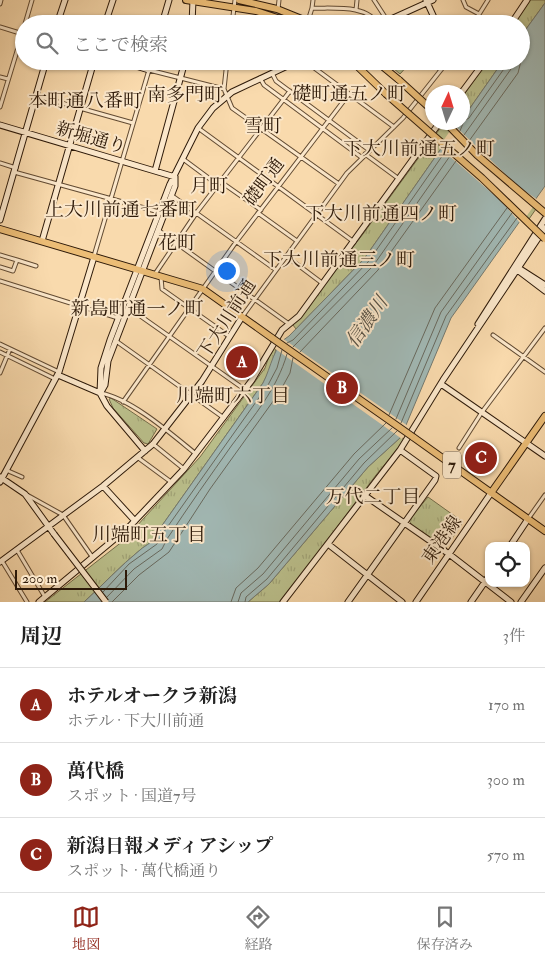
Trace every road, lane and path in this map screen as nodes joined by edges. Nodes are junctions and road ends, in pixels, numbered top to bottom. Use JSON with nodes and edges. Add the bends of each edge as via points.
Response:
{"nodes":[{"id":1,"x":1,"y":0,"type":"edge"},
{"id":2,"x":32,"y":0,"type":"edge"},
{"id":3,"x":65,"y":0,"type":"edge"},
{"id":4,"x":113,"y":0,"type":"edge"},
{"id":5,"x":169,"y":0,"type":"edge"},
{"id":6,"x":190,"y":0,"type":"edge"},
{"id":7,"x":235,"y":0,"type":"edge"},
{"id":8,"x":238,"y":0,"type":"edge"},
{"id":9,"x":279,"y":0,"type":"edge"},
{"id":10,"x":313,"y":0,"type":"edge"},
{"id":11,"x":357,"y":0,"type":"edge"},
{"id":12,"x":374,"y":0,"type":"edge"},
{"id":13,"x":433,"y":0,"type":"edge"},
{"id":14,"x":462,"y":0,"type":"edge"},
{"id":15,"x":488,"y":0,"type":"edge"},
{"id":16,"x":527,"y":0,"type":"edge"},
{"id":17,"x":426,"y":1,"type":"edge"},
{"id":18,"x":0,"y":4,"type":"edge"},
{"id":19,"x":234,"y":8,"type":"junction"},
{"id":20,"x":312,"y":8,"type":"junction"},
{"id":21,"x":278,"y":9,"type":"junction"},
{"id":22,"x":356,"y":10,"type":"junction"},
{"id":23,"x":479,"y":14,"type":"joint"},
{"id":24,"x":28,"y":15,"type":"edge"},
{"id":25,"x":60,"y":15,"type":"edge"},
{"id":26,"x":108,"y":15,"type":"edge"},
{"id":27,"x":165,"y":15,"type":"edge"},
{"id":28,"x":191,"y":15,"type":"edge"},
{"id":29,"x":233,"y":15,"type":"edge"},
{"id":30,"x":272,"y":15,"type":"edge"},
{"id":31,"x":293,"y":15,"type":"edge"},
{"id":32,"x":312,"y":15,"type":"edge"},
{"id":33,"x":369,"y":15,"type":"edge"},
{"id":34,"x":380,"y":15,"type":"edge"},
{"id":35,"x":399,"y":15,"type":"edge"},
{"id":36,"x":433,"y":15,"type":"edge"},
{"id":37,"x":517,"y":15,"type":"edge"},
{"id":38,"x":0,"y":27,"type":"edge"},
{"id":39,"x":15,"y":32,"type":"edge"},
{"id":40,"x":15,"y":58,"type":"edge"},
{"id":41,"x":43,"y":70,"type":"edge"},
{"id":42,"x":92,"y":70,"type":"edge"},
{"id":43,"x":148,"y":70,"type":"joint"},
{"id":44,"x":183,"y":70,"type":"edge"},
{"id":45,"x":226,"y":70,"type":"edge"},
{"id":46,"x":278,"y":70,"type":"edge"},
{"id":47,"x":320,"y":70,"type":"edge"},
{"id":48,"x":361,"y":70,"type":"edge"},
{"id":49,"x":388,"y":70,"type":"edge"},
{"id":50,"x":441,"y":70,"type":"edge"},
{"id":51,"x":478,"y":70,"type":"edge"},
{"id":52,"x":274,"y":72,"type":"junction"},
{"id":53,"x":0,"y":77,"type":"edge"},
{"id":54,"x":181,"y":78,"type":"junction"},
{"id":55,"x":260,"y":78,"type":"junction"},
{"id":56,"x":8,"y":79,"type":"junction"},
{"id":57,"x":467,"y":85,"type":"edge"},
{"id":58,"x":224,"y":88,"type":"junction"},
{"id":59,"x":290,"y":91,"type":"junction"},
{"id":60,"x":349,"y":94,"type":"junction"},
{"id":61,"x":36,"y":96,"type":"junction"},
{"id":62,"x":226,"y":96,"type":"junction"},
{"id":63,"x":284,"y":99,"type":"junction"},
{"id":64,"x":425,"y":104,"type":"edge"},
{"id":65,"x":0,"y":107,"type":"edge"},
{"id":66,"x":81,"y":108,"type":"junction"},
{"id":67,"x":329,"y":120,"type":"junction"},
{"id":68,"x":133,"y":123,"type":"junction"},
{"id":69,"x":0,"y":125,"type":"edge"},
{"id":70,"x":323,"y":127,"type":"junction"},
{"id":71,"x":394,"y":127,"type":"junction"},
{"id":72,"x":198,"y":128,"type":"junction"},
{"id":73,"x":261,"y":128,"type":"junction"},
{"id":74,"x":434,"y":130,"type":"edge"},
{"id":75,"x":453,"y":130,"type":"edge"},
{"id":76,"x":26,"y":133,"type":"junction"},
{"id":77,"x":70,"y":146,"type":"junction"},
{"id":78,"x":370,"y":150,"type":"junction"},
{"id":79,"x":365,"y":154,"type":"junction"},
{"id":80,"x":239,"y":157,"type":"junction"},
{"id":81,"x":300,"y":157,"type":"junction"},
{"id":82,"x":361,"y":157,"type":"junction"},
{"id":83,"x":182,"y":159,"type":"junction"},
{"id":84,"x":122,"y":161,"type":"junction"},
{"id":85,"x":0,"y":163,"type":"edge"},
{"id":86,"x":15,"y":170,"type":"junction"},
{"id":87,"x":155,"y":171,"type":"junction"},
{"id":88,"x":175,"y":177,"type":"junction"},
{"id":89,"x":400,"y":179,"type":"junction"},
{"id":90,"x":59,"y":184,"type":"junction"},
{"id":91,"x":220,"y":184,"type":"junction"},
{"id":92,"x":339,"y":184,"type":"junction"},
{"id":93,"x":279,"y":186,"type":"junction"},
{"id":94,"x":171,"y":195,"type":"junction"},
{"id":95,"x":111,"y":199,"type":"junction"},
{"id":96,"x":261,"y":210,"type":"junction"},
{"id":97,"x":159,"y":212,"type":"junction"},
{"id":98,"x":197,"y":212,"type":"junction"},
{"id":99,"x":545,"y":213,"type":"edge"},
{"id":100,"x":258,"y":214,"type":"junction"},
{"id":101,"x":318,"y":214,"type":"junction"},
{"id":102,"x":545,"y":219,"type":"edge"},
{"id":103,"x":0,"y":220,"type":"edge"},
{"id":104,"x":545,"y":228,"type":"edge"},
{"id":105,"x":0,"y":229,"type":"edge"},
{"id":106,"x":158,"y":230,"type":"junction"},
{"id":107,"x":545,"y":240,"type":"edge"},
{"id":108,"x":297,"y":241,"type":"junction"},
{"id":109,"x":42,"y":242,"type":"junction"},
{"id":110,"x":236,"y":242,"type":"junction"},
{"id":111,"x":354,"y":242,"type":"junction"},
{"id":112,"x":176,"y":243,"type":"junction"},
{"id":113,"x":0,"y":255,"type":"edge"},
{"id":114,"x":286,"y":256,"type":"junction"},
{"id":115,"x":94,"y":257,"type":"junction"},
{"id":116,"x":17,"y":260,"type":"junction"},
{"id":117,"x":36,"y":266,"type":"dead end"},
{"id":118,"x":0,"y":267,"type":"edge"},
{"id":119,"x":517,"y":268,"type":"junction"},
{"id":120,"x":140,"y":270,"type":"junction"},
{"id":121,"x":276,"y":270,"type":"junction"},
{"id":122,"x":216,"y":271,"type":"junction"},
{"id":123,"x":158,"y":275,"type":"junction"},
{"id":124,"x":0,"y":281,"type":"edge"},
{"id":125,"x":322,"y":284,"type":"junction"},
{"id":126,"x":545,"y":285,"type":"edge"},
{"id":127,"x":203,"y":289,"type":"junction"},
{"id":128,"x":545,"y":291,"type":"edge"},
{"id":129,"x":255,"y":299,"type":"junction"},
{"id":130,"x":79,"y":306,"type":"junction"},
{"id":131,"x":128,"y":308,"type":"junction"},
{"id":132,"x":190,"y":308,"type":"junction"},
{"id":133,"x":242,"y":317,"type":"junction"},
{"id":134,"x":118,"y":318,"type":"junction"},
{"id":135,"x":289,"y":324,"type":"junction"},
{"id":136,"x":545,"y":328,"type":"edge"},
{"id":137,"x":494,"y":335,"type":"dead end"},
{"id":138,"x":169,"y":336,"type":"junction"},
{"id":139,"x":231,"y":338,"type":"junction"},
{"id":140,"x":113,"y":340,"type":"junction"},
{"id":141,"x":0,"y":344,"type":"edge"},
{"id":142,"x":10,"y":349,"type":"junction"},
{"id":143,"x":0,"y":352,"type":"edge"},
{"id":144,"x":8,"y":357,"type":"junction"},
{"id":145,"x":524,"y":357,"type":"junction"},
{"id":146,"x":149,"y":365,"type":"junction"},
{"id":147,"x":212,"y":367,"type":"junction"},
{"id":148,"x":545,"y":372,"type":"edge"},
{"id":149,"x":0,"y":373,"type":"edge"},
{"id":150,"x":58,"y":375,"type":"junction"},
{"id":151,"x":440,"y":384,"type":"junction"},
{"id":152,"x":245,"y":390,"type":"junction"},
{"id":153,"x":100,"y":393,"type":"junction"},
{"id":154,"x":192,"y":395,"type":"junction"},
{"id":155,"x":123,"y":402,"type":"junction"},
{"id":156,"x":482,"y":412,"type":"junction"},
{"id":157,"x":545,"y":416,"type":"edge"},
{"id":158,"x":224,"y":418,"type":"junction"},
{"id":159,"x":165,"y":430,"type":"junction"},
{"id":160,"x":526,"y":443,"type":"junction"},
{"id":161,"x":153,"y":444,"type":"junction"},
{"id":162,"x":459,"y":448,"type":"dead end"},
{"id":163,"x":400,"y":450,"type":"junction"},
{"id":164,"x":145,"y":451,"type":"junction"},
{"id":165,"x":196,"y":454,"type":"junction"},
{"id":166,"x":545,"y":456,"type":"edge"},
{"id":167,"x":138,"y":457,"type":"junction"},
{"id":168,"x":184,"y":469,"type":"junction"},
{"id":169,"x":6,"y":470,"type":"junction"},
{"id":170,"x":22,"y":477,"type":"dead end"},
{"id":171,"x":1,"y":479,"type":"edge"},
{"id":172,"x":171,"y":482,"type":"junction"},
{"id":173,"x":103,"y":486,"type":"junction"},
{"id":174,"x":491,"y":493,"type":"junction"},
{"id":175,"x":25,"y":494,"type":"junction"},
{"id":176,"x":364,"y":494,"type":"junction"},
{"id":177,"x":545,"y":495,"type":"edge"},
{"id":178,"x":63,"y":515,"type":"junction"},
{"id":179,"x":528,"y":519,"type":"junction"},
{"id":180,"x":135,"y":521,"type":"junction"},
{"id":181,"x":403,"y":524,"type":"junction"},
{"id":182,"x":48,"y":527,"type":"junction"},
{"id":183,"x":545,"y":531,"type":"edge"},
{"id":184,"x":513,"y":542,"type":"edge"},
{"id":185,"x":328,"y":544,"type":"junction"},
{"id":186,"x":17,"y":550,"type":"junction"},
{"id":187,"x":449,"y":554,"type":"junction"},
{"id":188,"x":94,"y":558,"type":"junction"},
{"id":189,"x":1,"y":562,"type":"edge"},
{"id":190,"x":545,"y":568,"type":"edge"},
{"id":191,"x":367,"y":575,"type":"junction"},
{"id":192,"x":484,"y":582,"type":"junction"},
{"id":193,"x":45,"y":598,"type":"junction"},
{"id":194,"x":285,"y":601,"type":"edge"},
{"id":195,"x":27,"y":602,"type":"edge"},
{"id":196,"x":40,"y":602,"type":"edge"},
{"id":197,"x":106,"y":602,"type":"edge"},
{"id":198,"x":348,"y":602,"type":"edge"},
{"id":199,"x":402,"y":602,"type":"edge"},
{"id":200,"x":416,"y":602,"type":"edge"},
{"id":201,"x":471,"y":602,"type":"edge"},
{"id":202,"x":511,"y":602,"type":"edge"},
{"id":203,"x":521,"y":602,"type":"edge"}],
"edges":[{"from":1,"to":18,"type":"street"},
{"from":2,"to":24,"type":"street"},
{"from":3,"to":25,"type":"street"},
{"from":4,"to":26,"type":"street"},
{"from":5,"to":27,"type":"street"},
{"from":6,"to":19,"type":"highway"},
{"from":6,"to":28,"type":"street"},
{"from":7,"to":19,"type":"street"},
{"from":8,"to":21,"type":"highway"},
{"from":9,"to":21,"type":"street"},
{"from":10,"to":20,"type":"street"},
{"from":11,"to":22,"type":"street"},
{"from":12,"to":34,"type":"street"},
{"from":13,"to":17,"type":"street"},
{"from":14,"to":23,"type":"street","via":[[466,7]]},
{"from":15,"to":23,"type":"street"},
{"from":16,"to":37,"type":"street"},
{"from":17,"to":35,"type":"street"},
{"from":17,"to":36,"type":"street"},
{"from":19,"to":29,"type":"street"},
{"from":19,"to":30,"type":"highway"},
{"from":20,"to":22,"type":"street"},
{"from":20,"to":32,"type":"street"},
{"from":21,"to":31,"type":"highway"},
{"from":22,"to":33,"type":"street"},
{"from":38,"to":39,"type":"street"},
{"from":40,"to":56,"type":"street"},
{"from":41,"to":61,"type":"street"},
{"from":42,"to":66,"type":"street"},
{"from":43,"to":54,"type":"street"},
{"from":43,"to":68,"type":"street"},
{"from":44,"to":54,"type":"street"},
{"from":45,"to":58,"type":"street"},
{"from":46,"to":52,"type":"street"},
{"from":47,"to":60,"type":"street"},
{"from":48,"to":107,"type":"highway","bridge":true,"via":[[482,178]]},
{"from":49,"to":64,"type":"highway","bridge":true},
{"from":50,"to":71,"type":"street","name":"下大川前通"},
{"from":51,"to":57,"type":"street"},
{"from":52,"to":55,"type":"street"},
{"from":52,"to":59,"type":"street","via":[[276,81]]},
{"from":53,"to":56,"type":"street"},
{"from":54,"to":58,"type":"street"},
{"from":54,"to":87,"type":"street"},
{"from":55,"to":62,"type":"street"},
{"from":55,"to":63,"type":"street","via":[[264,85]]},
{"from":56,"to":65,"type":"street"},
{"from":58,"to":62,"type":"street"},
{"from":59,"to":63,"type":"street"},
{"from":59,"to":67,"type":"street"},
{"from":60,"to":67,"type":"street","name":"礎町通"},
{"from":60,"to":71,"type":"street"},
{"from":61,"to":66,"type":"street"},
{"from":61,"to":76,"type":"street"},
{"from":62,"to":72,"type":"street"},
{"from":62,"to":73,"type":"street","via":[[232,108]]},
{"from":63,"to":70,"type":"street"},
{"from":63,"to":73,"type":"street"},
{"from":66,"to":68,"type":"street"},
{"from":66,"to":77,"type":"street"},
{"from":67,"to":70,"type":"street","name":"礎町通"},
{"from":67,"to":78,"type":"street"},
{"from":68,"to":84,"type":"street"},
{"from":69,"to":76,"type":"street","name":"新堀通り"},
{"from":70,"to":81,"type":"street","name":"礎町通"},
{"from":70,"to":82,"type":"street"},
{"from":71,"to":78,"type":"street","name":"下大川前通"},
{"from":72,"to":80,"type":"street"},
{"from":72,"to":83,"type":"street"},
{"from":73,"to":80,"type":"street"},
{"from":73,"to":81,"type":"street"},
{"from":74,"to":89,"type":"street"},
{"from":75,"to":99,"type":"highway"},
{"from":76,"to":77,"type":"street","name":"新堀通り"},
{"from":76,"to":86,"type":"street"},
{"from":77,"to":84,"type":"street","name":"新堀通り"},
{"from":77,"to":90,"type":"street"},
{"from":78,"to":79,"type":"street","name":"下大川前通"},
{"from":79,"to":82,"type":"street","name":"下大川前通"},
{"from":79,"to":89,"type":"street"},
{"from":80,"to":91,"type":"street"},
{"from":80,"to":93,"type":"street"},
{"from":81,"to":92,"type":"street"},
{"from":81,"to":93,"type":"street","name":"礎町通"},
{"from":82,"to":92,"type":"street","name":"下大川前通"},
{"from":83,"to":88,"type":"street"},
{"from":83,"to":91,"type":"street"},
{"from":84,"to":87,"type":"street","name":"新堀通り"},
{"from":84,"to":95,"type":"street"},
{"from":85,"to":86,"type":"street"},
{"from":86,"to":90,"type":"street"},
{"from":86,"to":103,"type":"street"},
{"from":87,"to":88,"type":"street","name":"新堀通り"},
{"from":88,"to":94,"type":"street"},
{"from":88,"to":97,"type":"street"},
{"from":89,"to":111,"type":"street"},
{"from":90,"to":95,"type":"street"},
{"from":90,"to":109,"type":"street"},
{"from":91,"to":96,"type":"street"},
{"from":91,"to":98,"type":"street"},
{"from":92,"to":101,"type":"street","name":"下大川前通"},
{"from":93,"to":96,"type":"street","name":"礎町通"},
{"from":93,"to":101,"type":"street"},
{"from":94,"to":98,"type":"street"},
{"from":94,"to":106,"type":"street"},
{"from":95,"to":97,"type":"street"},
{"from":95,"to":115,"type":"street"},
{"from":96,"to":100,"type":"street","name":"礎町通"},
{"from":97,"to":120,"type":"street"},
{"from":98,"to":110,"type":"street"},
{"from":98,"to":112,"type":"street"},
{"from":100,"to":108,"type":"street"},
{"from":100,"to":110,"type":"street","name":"礎町通"},
{"from":101,"to":108,"type":"street","name":"下大川前通"},
{"from":101,"to":111,"type":"street"},
{"from":102,"to":119,"type":"street"},
{"from":104,"to":119,"type":"street"},
{"from":105,"to":109,"type":"highway"},
{"from":106,"to":112,"type":"street"},
{"from":106,"to":120,"type":"street"},
{"from":108,"to":114,"type":"street","name":"下大川前通"},
{"from":109,"to":115,"type":"highway","number":"7"},
{"from":110,"to":121,"type":"street"},
{"from":110,"to":122,"type":"street","name":"礎町通"},
{"from":111,"to":125,"type":"street"},
{"from":112,"to":122,"type":"street"},
{"from":112,"to":123,"type":"street"},
{"from":113,"to":116,"type":"street"},
{"from":114,"to":121,"type":"street","name":"下大川前通"},
{"from":114,"to":125,"type":"street"},
{"from":115,"to":120,"type":"highway","number":"7"},
{"from":115,"to":130,"type":"street"},
{"from":116,"to":117,"type":"street"},
{"from":116,"to":118,"type":"street","via":[[13,271]]},
{"from":119,"to":126,"type":"street"},
{"from":119,"to":128,"type":"street"},
{"from":119,"to":151,"type":"street"},
{"from":120,"to":123,"type":"highway","number":"7"},
{"from":120,"to":131,"type":"street"},
{"from":120,"to":134,"type":"street"},
{"from":121,"to":129,"type":"street","name":"下大川前通"},
{"from":122,"to":127,"type":"street","name":"礎町通"},
{"from":122,"to":129,"type":"street"},
{"from":123,"to":127,"type":"highway","number":"7"},
{"from":123,"to":132,"type":"street","via":[[162,290]]},
{"from":124,"to":130,"type":"street"},
{"from":125,"to":135,"type":"street","via":[[299,316]]},
{"from":127,"to":132,"type":"street","name":"礎町通"},
{"from":127,"to":133,"type":"highway","number":"7"},
{"from":129,"to":133,"type":"street","name":"下大川前通"},
{"from":129,"to":135,"type":"street"},
{"from":130,"to":134,"type":"street"},
{"from":130,"to":150,"type":"street"},
{"from":131,"to":138,"type":"street"},
{"from":131,"to":140,"type":"street"},
{"from":132,"to":138,"type":"street","name":"礎町通"},
{"from":132,"to":139,"type":"street"},
{"from":133,"to":139,"type":"street","name":"下大川前通"},
{"from":133,"to":174,"type":"highway","number":"7","bridge":true},
{"from":134,"to":140,"type":"street"},
{"from":135,"to":152,"type":"street","via":[[277,337]]},
{"from":136,"to":145,"type":"street"},
{"from":137,"to":145,"type":"street"},
{"from":138,"to":146,"type":"street","name":"礎町通"},
{"from":138,"to":147,"type":"street"},
{"from":139,"to":147,"type":"street","name":"下大川前通"},
{"from":140,"to":146,"type":"street"},
{"from":140,"to":153,"type":"street","via":[[101,368]]},
{"from":141,"to":142,"type":"street"},
{"from":142,"to":144,"type":"street"},
{"from":142,"to":150,"type":"street"},
{"from":143,"to":144,"type":"street"},
{"from":144,"to":149,"type":"street"},
{"from":144,"to":150,"type":"street"},
{"from":145,"to":148,"type":"street"},
{"from":145,"to":156,"type":"street"},
{"from":146,"to":154,"type":"street"},
{"from":146,"to":155,"type":"street","name":"礎町通"},
{"from":147,"to":152,"type":"street"},
{"from":147,"to":154,"type":"street","name":"下大川前通"},
{"from":150,"to":153,"type":"street"},
{"from":150,"to":169,"type":"street"},
{"from":151,"to":156,"type":"street"},
{"from":151,"to":163,"type":"street"},
{"from":152,"to":158,"type":"street"},
{"from":153,"to":155,"type":"street"},
{"from":153,"to":164,"type":"street"},
{"from":154,"to":158,"type":"street"},
{"from":154,"to":159,"type":"street","name":"下大川前通"},
{"from":155,"to":159,"type":"street"},
{"from":156,"to":160,"type":"street"},
{"from":156,"to":162,"type":"street"},
{"from":157,"to":160,"type":"highway"},
{"from":158,"to":165,"type":"street"},
{"from":159,"to":161,"type":"street","name":"下大川前通"},
{"from":159,"to":165,"type":"street"},
{"from":160,"to":166,"type":"street"},
{"from":160,"to":174,"type":"highway"},
{"from":161,"to":164,"type":"street","name":"下大川前通"},
{"from":161,"to":168,"type":"street"},
{"from":163,"to":176,"type":"street"},
{"from":163,"to":181,"type":"street","via":[[436,476]]},
{"from":164,"to":167,"type":"street","name":"下大川前通"},
{"from":165,"to":168,"type":"street"},
{"from":167,"to":172,"type":"street"},
{"from":167,"to":173,"type":"street","name":"下大川前通"},
{"from":168,"to":172,"type":"street"},
{"from":169,"to":170,"type":"street"},
{"from":169,"to":171,"type":"street"},
{"from":171,"to":175,"type":"street"},
{"from":172,"to":180,"type":"street"},
{"from":173,"to":178,"type":"street","name":"下大川前通"},
{"from":173,"to":180,"type":"street"},
{"from":174,"to":179,"type":"highway","number":"7"},
{"from":174,"to":187,"type":"street","name":"東港線"},
{"from":175,"to":178,"type":"street"},
{"from":175,"to":182,"type":"street"},
{"from":176,"to":181,"type":"street"},
{"from":176,"to":185,"type":"street"},
{"from":177,"to":179,"type":"street"},
{"from":178,"to":182,"type":"street","name":"下大川前通"},
{"from":178,"to":188,"type":"street"},
{"from":179,"to":183,"type":"highway","number":"7"},
{"from":179,"to":184,"type":"street"},
{"from":180,"to":188,"type":"street"},
{"from":181,"to":187,"type":"street"},
{"from":181,"to":191,"type":"street"},
{"from":182,"to":186,"type":"street","name":"下大川前通"},
{"from":182,"to":197,"type":"street","bridge":true},
{"from":185,"to":191,"type":"street"},
{"from":185,"to":194,"type":"street"},
{"from":186,"to":189,"type":"street","name":"下大川前通"},
{"from":186,"to":193,"type":"street"},
{"from":187,"to":192,"type":"street"},
{"from":187,"to":200,"type":"street","name":"東港線"},
{"from":188,"to":193,"type":"street"},
{"from":189,"to":195,"type":"street"},
{"from":190,"to":203,"type":"street"},
{"from":191,"to":198,"type":"street"},
{"from":191,"to":199,"type":"street"},
{"from":192,"to":201,"type":"street"},
{"from":192,"to":202,"type":"street"},
{"from":193,"to":196,"type":"street"}]}
